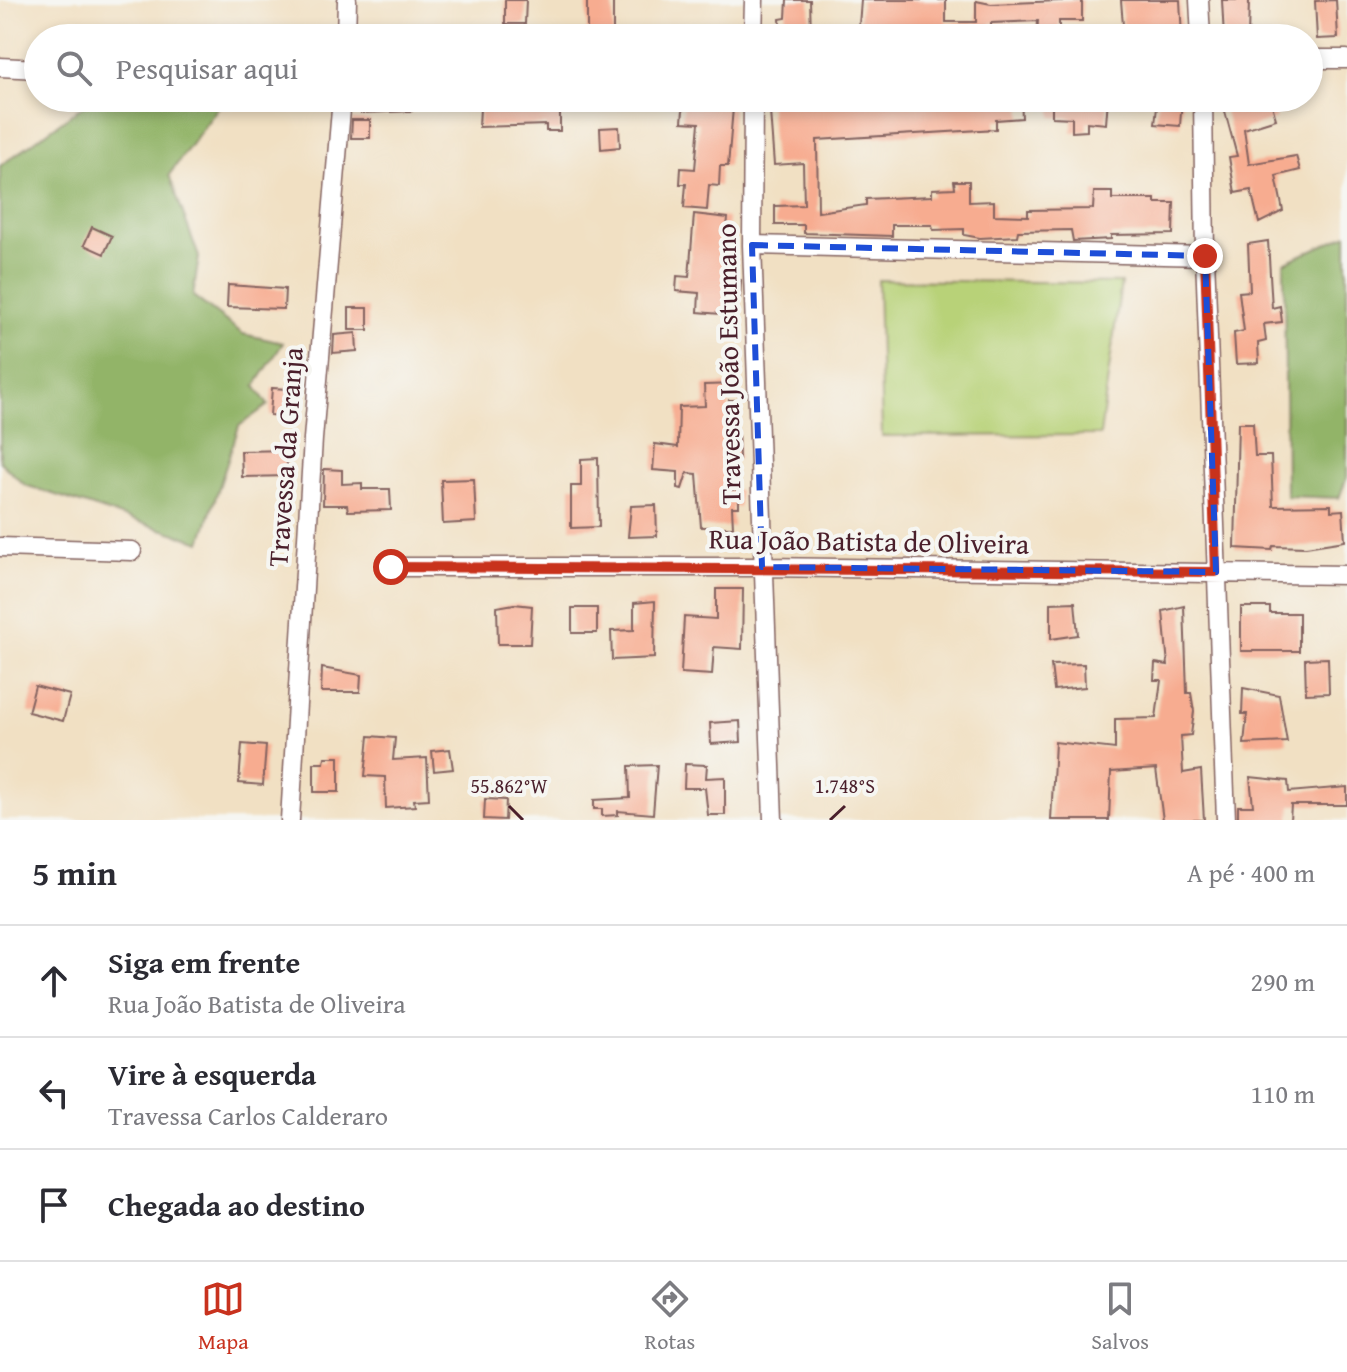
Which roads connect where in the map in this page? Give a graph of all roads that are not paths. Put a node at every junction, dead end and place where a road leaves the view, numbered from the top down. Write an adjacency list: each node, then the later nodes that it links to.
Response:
1 (347, 0): 4 (street)
2 (754, 0): 5 (street)
3 (1199, 0): 6 (street)
4 (346, 24)
5 (753, 24)
6 (1200, 24)
7 (1323, 59): 8 (street)
8 (1347, 59)
9 (0, 67): 10 (street)
10 (24, 68)
11 (341, 112): 22 (street, Travessa da Granja)
12 (753, 112): 14 (street, Travessa João Estumano)
13 (1203, 112): 15 (street)
14 (752, 245): 15 (street); 19 (street, Travessa João Estumano)
15 (1205, 256): 20 (street)
16 (0, 547): 17 (street)
17 (132, 551)
18 (391, 567): 19 (street, Rua João Batista de Oliveira)
19 (762, 567): 20 (street, Rua João Batista de Oliveira); 23 (street, Travessa João Estumano)
20 (1216, 572): 21 (street, Rua João Batista de Oliveira); 24 (street)
21 (1347, 575)
22 (290, 820)
23 (773, 820)
24 (1226, 820)

